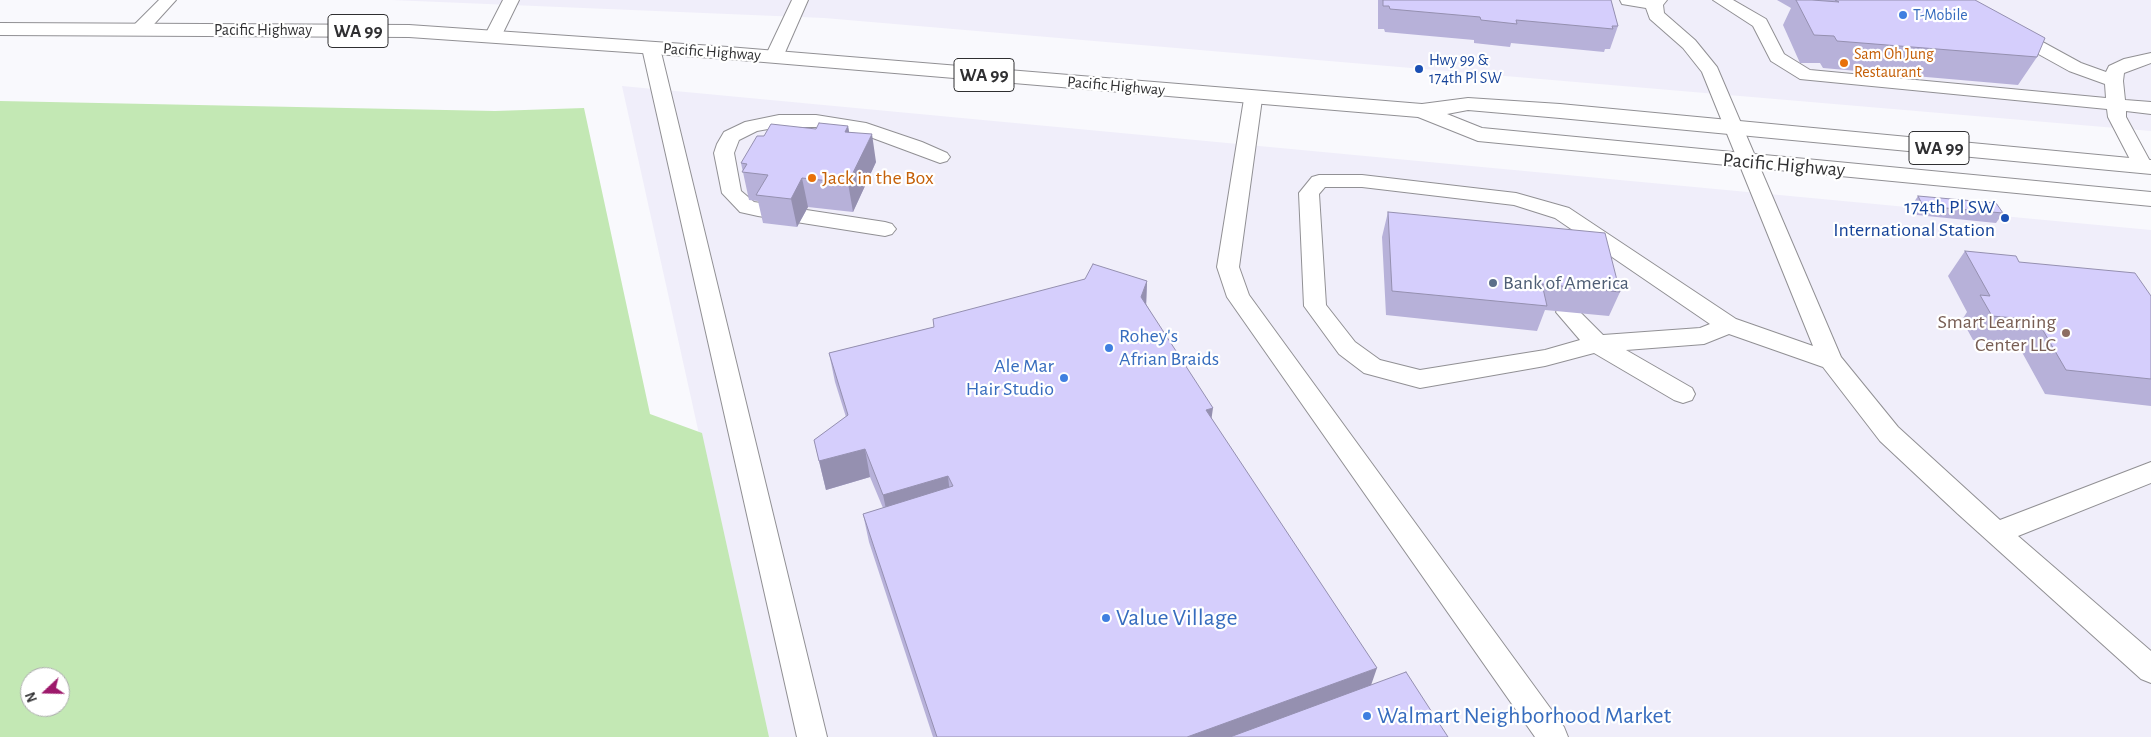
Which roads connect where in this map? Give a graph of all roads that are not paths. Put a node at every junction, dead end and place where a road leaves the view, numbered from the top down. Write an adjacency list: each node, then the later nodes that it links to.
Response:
1 (168, 0): 9 (lane)
2 (511, 0): 10 (lane)
3 (1628, 0): 7 (lane)
4 (1721, 0): 16 (lane)
5 (1954, 0): 14 (lane)
6 (801, 2): 12 (lane)
7 (1656, 2): 19 (lane)
8 (0, 29): 9 (highway, Pacific Highway / WA 99)
9 (140, 29): 10 (highway, Pacific Highway / WA 99)
10 (493, 37): 11 (highway, Pacific Highway / WA 99)
11 (651, 48): 12 (highway, Pacific Highway / WA 99); 35 (lane)
12 (774, 57): 15 (highway, Pacific Highway / WA 99)
13 (2151, 58): 14 (lane)
14 (2114, 81): 16 (lane)
15 (1253, 99): 18 (highway, Pacific Highway / WA 99); 36 (lane)
16 (2116, 105): 17 (lane); 22 (lane)
17 (2151, 108)
18 (1422, 111): 19 (highway, Pacific Highway / WA 99); 21 (highway, Pacific Highway / WA 99)
19 (1735, 129): 21 (lane); 22 (highway, Pacific Highway / WA 99)
20 (940, 157): 25 (lane)
21 (1749, 162): 23 (highway, Pacific Highway / WA 99); 30 (lane)
22 (2147, 167)
23 (2151, 199)
24 (1562, 213): 26 (lane); 28 (lane); 29 (lane)
25 (885, 228)
26 (1555, 236)
27 (1568, 312): 29 (lane)
28 (1728, 325): 29 (lane); 30 (lane)
29 (1597, 344): 31 (lane)
30 (1831, 361): 33 (lane)
31 (1683, 394)
32 (2151, 472): 33 (lane)
33 (1996, 533): 34 (lane)
34 (2151, 670)
35 (812, 737)
36 (1553, 737)

